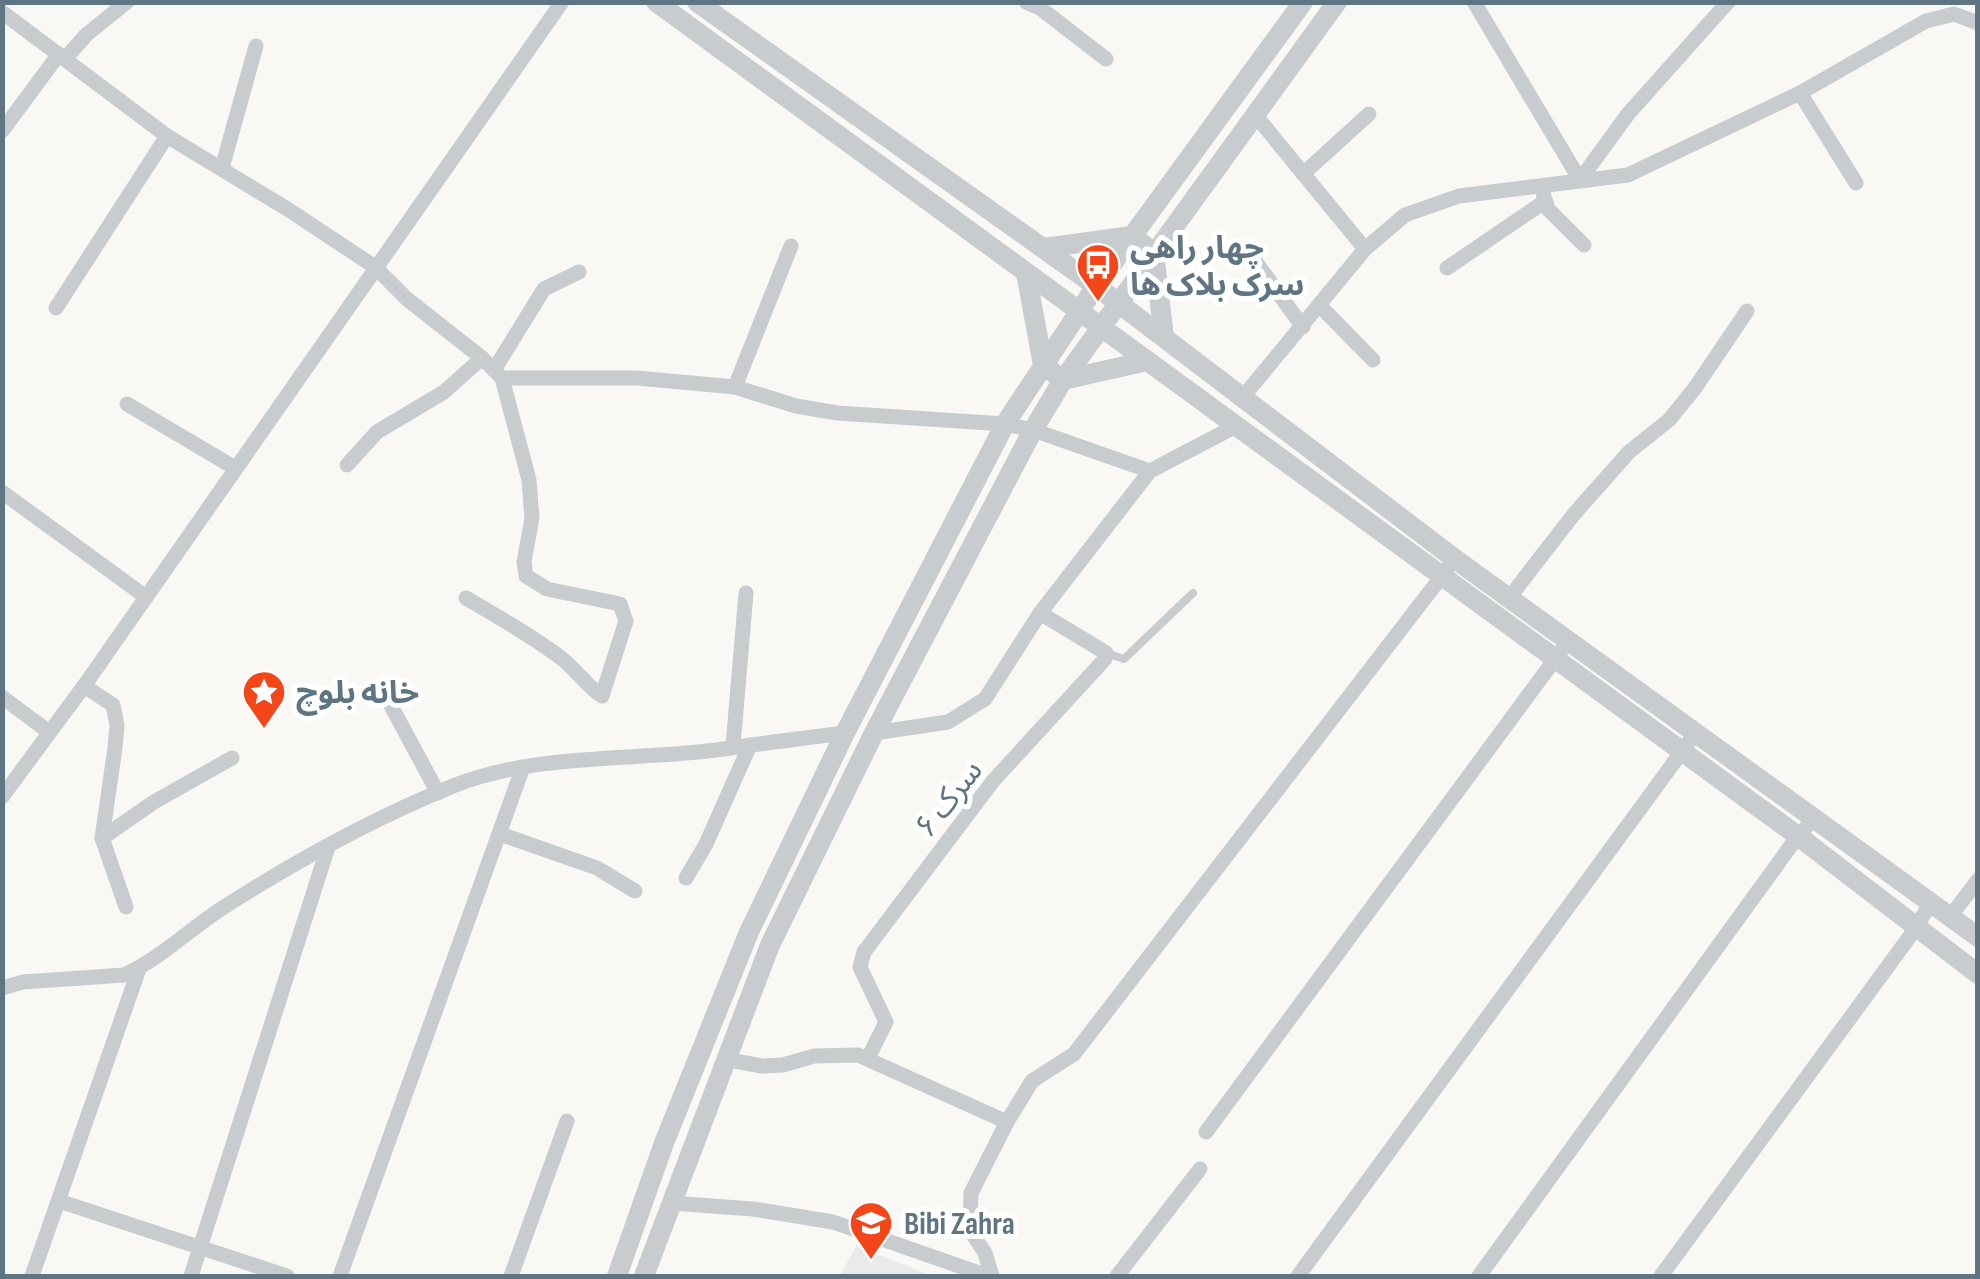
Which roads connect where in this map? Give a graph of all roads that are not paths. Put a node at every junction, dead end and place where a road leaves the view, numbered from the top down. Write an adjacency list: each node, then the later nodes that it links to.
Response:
1 (127, 2): 13 (street)
2 (562, 2): 33 (street)
3 (656, 2): 36 (street)
4 (697, 2): 29 (street)
5 (1026, 2): 14 (street)
6 (1302, 2): 26 (street)
7 (1337, 2): 17 (street)
8 (1474, 2): 22 (street)
9 (1728, 2): 22 (street)
10 (2, 12): 13 (street)
11 (1978, 22): 15 (street)
12 (256, 46): 20 (street)
13 (62, 56): 18 (street); 19 (street)
14 (1106, 59)
15 (1800, 93): 22 (street); 23 (street)
16 (1369, 114): 21 (street)
17 (1256, 116): 21 (street); 32 (street)
18 (2, 130)
19 (167, 136): 20 (street); 40 (street)
20 (222, 168): 33 (street)
21 (1303, 174): 30 (street)
22 (1580, 180): 24 (street)
23 (1856, 182)
24 (1543, 184): 25 (street); 30 (street)
25 (1544, 202): 27 (street); 34 (street)
26 (1132, 236): 29 (street); 32 (street); 37 (street)
27 (1584, 245)
28 (791, 246): 51 (street)
29 (1044, 248): 37 (street)
30 (1365, 249): 39 (street)
31 (1248, 250): 44 (street)
32 (1154, 253): 38 (street); 45 (street)
33 (375, 268): 49 (street); 58 (street)
34 (1446, 268)
35 (579, 272): 49 (street)
36 (1026, 273): 41 (street); 48 (street)
37 (1096, 286): 38 (street); 41 (street)
38 (1119, 303): 43 (street); 45 (street)
39 (1320, 306): 44 (street); 46 (street)
40 (56, 308)
41 (1079, 311): 43 (street); 48 (street)
42 (1747, 311): 66 (street)
43 (1102, 327): 47 (street); 50 (street)
44 (1303, 327): 52 (street)
45 (1164, 337): 52 (street)
46 (1372, 360)
47 (1146, 361): 50 (street); 55 (street)
48 (1043, 366): 50 (street); 54 (street)
49 (493, 368): 51 (street); 57 (street); 65 (street)
50 (1064, 380): 56 (street)
51 (735, 387): 54 (street)
52 (1243, 397): 61 (street)
53 (128, 404): 58 (street)
54 (1005, 424): 56 (street); 75 (street)
55 (1236, 426): 59 (street); 61 (street)
56 (1033, 430): 59 (street); 76 (street)
57 (348, 465)
58 (235, 468): 64 (street)
59 (1150, 471): 67 (street)
60 (2, 492): 64 (street)
61 (1449, 568): 66 (street); 70 (street); 101 (street)
62 (746, 593): 78 (street)
63 (1193, 594): 69 (lane)
64 (146, 597): 71 (street)
65 (466, 598)
66 (1509, 598): 68 (street)
67 (1040, 612): 69 (street); 76 (street)
68 (1570, 640): 70 (street); 77 (street)
69 (1106, 652): 98 (street, سرک ۶)
70 (1555, 658): 77 (street); 102 (street)
71 (84, 686): 74 (street); 85 (street)
72 (2, 697): 74 (street)
73 (389, 702): 81 (street)
74 (49, 732): 82 (street)
75 (845, 732): 78 (street); 112 (street)
76 (874, 732): 99 (street)
77 (1688, 743): 83 (street); 116 (street)
78 (741, 746): 80 (street); 87 (street)
79 (232, 758): 85 (street)
80 (523, 767): 81 (street); 84 (street)
81 (438, 793): 86 (street)
82 (2, 797)
83 (1805, 828): 90 (street); 93 (street); 117 (street)
84 (500, 834): 89 (street); 110 (street)
85 (102, 838): 91 (street)
86 (328, 847): 95 (street); 106 (street)
87 (686, 878)
88 (1978, 880): 92 (street)
89 (634, 891)
90 (1931, 902): 92 (street); 93 (street)
91 (126, 907)
92 (1950, 917): 94 (street)
93 (1916, 928): 96 (street); 118 (street)
94 (1978, 938)
95 (139, 969): 97 (street); 104 (street)
96 (1978, 974)
97 (2, 988)
98 (868, 1058): 99 (street); 101 (street)
99 (724, 1059): 105 (street)
100 (567, 1121): 111 (street)
101 (1007, 1122): 114 (street)
102 (1206, 1132)
103 (1200, 1169): 115 (street)
104 (58, 1201): 106 (street); 107 (street)
105 (672, 1203): 113 (street); 114 (street)
106 (201, 1250): 108 (street); 109 (street)
107 (32, 1276)
108 (191, 1276)
109 (287, 1276)
110 (340, 1276)
111 (511, 1276)
112 (617, 1276)
113 (644, 1276)
114 (990, 1276)
115 (1117, 1276)
116 (1298, 1276)
117 (1479, 1276)
118 (1661, 1276)

